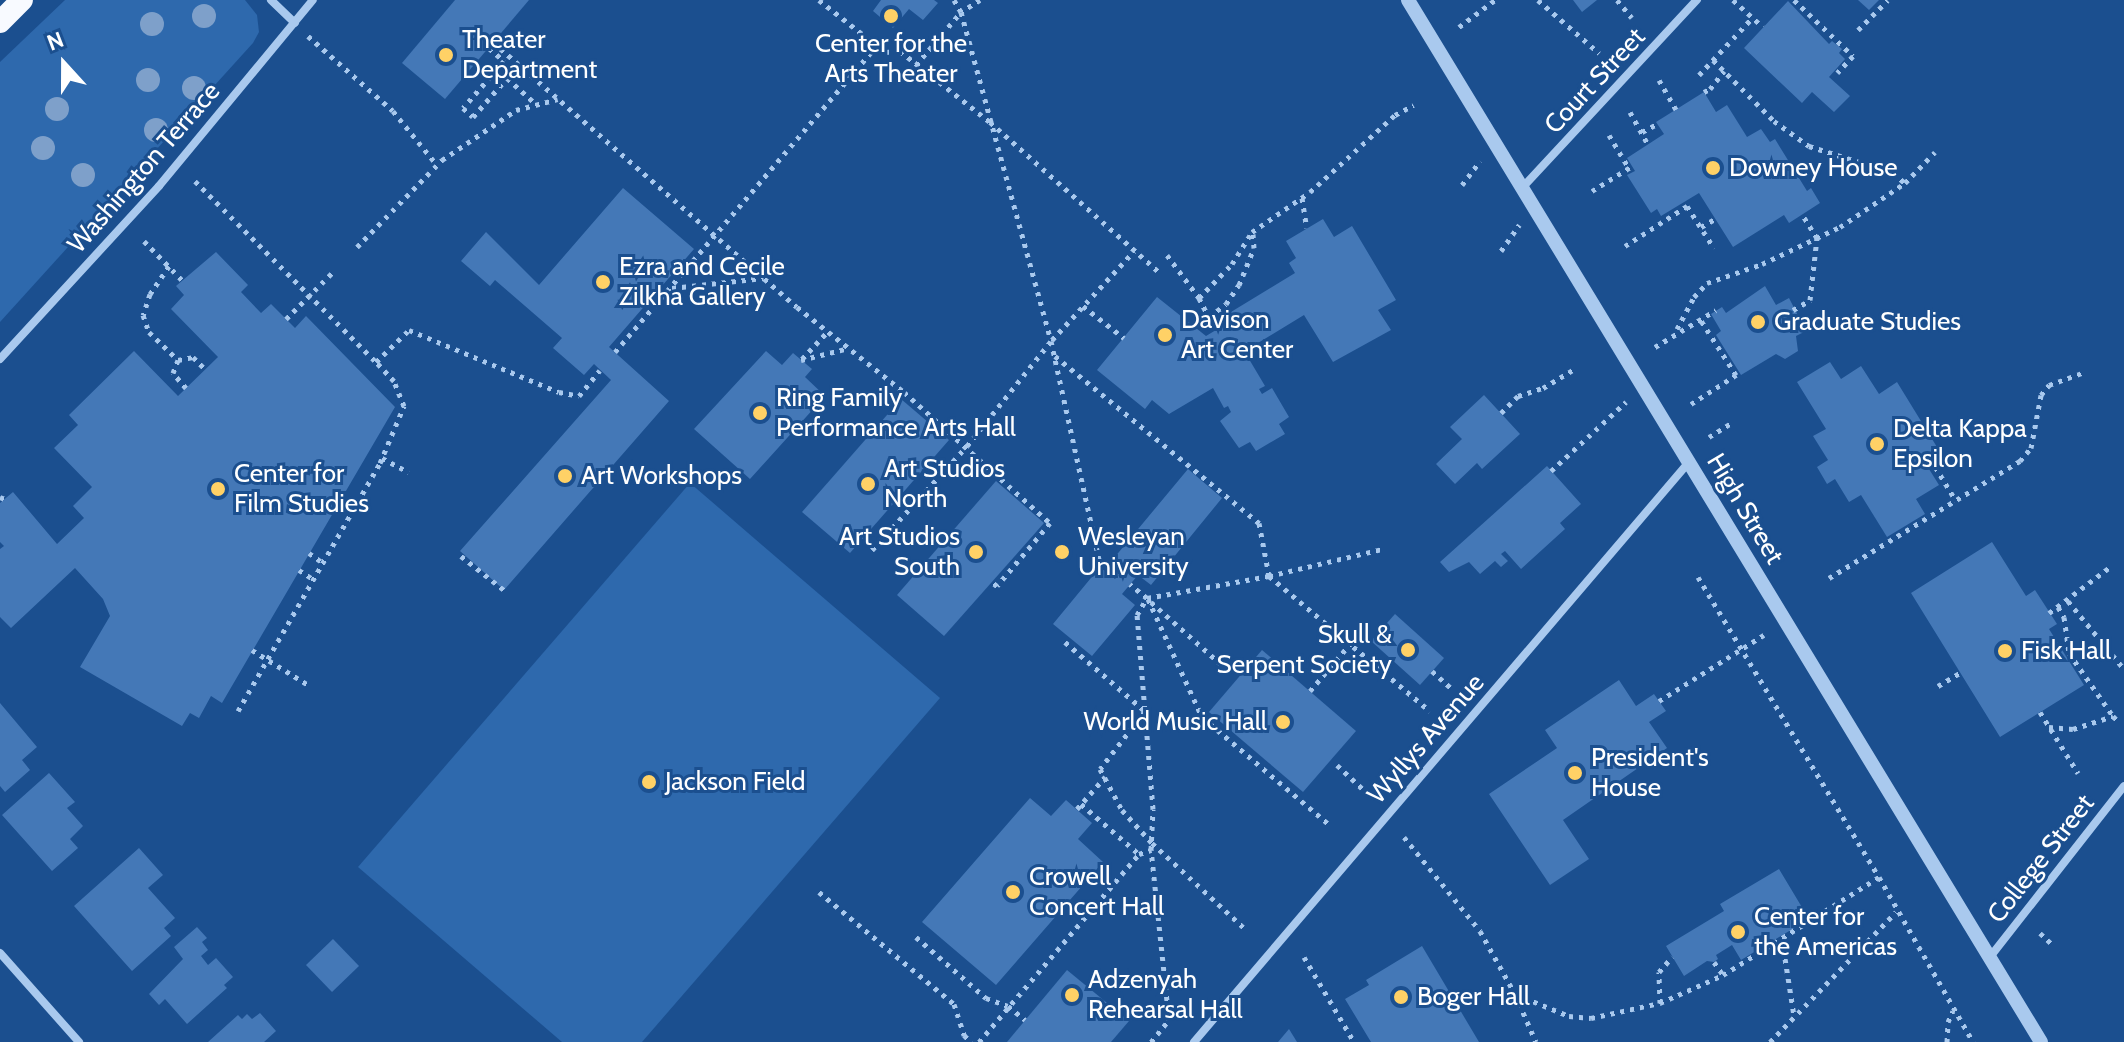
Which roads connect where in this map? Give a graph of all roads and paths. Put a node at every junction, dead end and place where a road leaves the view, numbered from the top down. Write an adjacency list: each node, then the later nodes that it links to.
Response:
1 (22, 0): 18 (highway)
2 (271, 0): 19 (street)
3 (313, 0): 19 (street, Washington Terrace)
4 (819, 0): 23 (path)
5 (954, 0): 15 (path)
6 (980, 0): 15 (path)
7 (1408, 0): 48 (street, High Street)
8 (1495, 0): 20 (path)
9 (1538, 0): 24 (path)
10 (1617, 0): 17 (path)
11 (1697, 0): 48 (street, Court Street)
12 (1733, 0): 16 (path)
13 (1794, 0): 28 (path)
14 (1888, 0): 22 (path)
15 (961, 12): 26 (path); 37 (path)
16 (1753, 17): 21 (path); 25 (path)
17 (1632, 18)
18 (0, 22)
19 (295, 23): 44 (path); 89 (street, Washington Terrace)
20 (1459, 27)
21 (1763, 27)
22 (1858, 30)
23 (877, 45): 26 (path); 57 (path)
24 (1599, 53)
25 (1713, 60): 27 (path); 29 (path)
26 (916, 65): 37 (path)
27 (1724, 71): 31 (path); 46 (path)
28 (1837, 73)
29 (1699, 75)
30 (1659, 80): 35 (path)
31 (1704, 92)
32 (559, 99): 33 (path); 33 (path); 57 (path)
33 (537, 104): 44 (path)
34 (1414, 105): 50 (path)
35 (1676, 109)
36 (1630, 112): 39 (path)
37 (990, 122): 63 (path); 84 (path)
38 (1657, 124): 39 (path)
39 (1642, 132): 41 (path)
40 (1609, 135): 49 (path)
41 (1648, 144)
42 (1935, 152): 46 (path)
43 (1480, 161): 47 (path)
44 (437, 165): 61 (path)
45 (195, 181): 72 (path)
46 (1905, 183): 58 (path)
47 (1462, 185)
48 (1522, 188): 105 (street, High Street)
49 (1592, 191)
50 (1302, 198): 54 (path); 55 (path)
51 (1802, 214): 58 (path)
52 (1715, 219): 53 (path)
53 (1701, 227): 60 (path); 62 (path)
54 (1307, 228)
55 (1252, 232): 73 (path); 77 (path)
56 (1512, 233): 64 (path)
57 (716, 237): 69 (path); 71 (path)
58 (1817, 238): 76 (path); 81 (path)
59 (144, 241): 66 (path)
60 (1625, 246)
61 (357, 247)
62 (1714, 248)
63 (1134, 251): 67 (path); 74 (path)
64 (1501, 251)
65 (1167, 255): 73 (path)
66 (169, 266): 70 (path); 90 (path)
67 (1159, 272)
68 (332, 273): 72 (path)
69 (763, 278): 71 (path); 82 (path)
70 (182, 280)
71 (671, 288): 87 (path)
72 (309, 295): 78 (path); 91 (path)
73 (1199, 298): 77 (path)
74 (1083, 306): 83 (path); 84 (path)
75 (1716, 310): 79 (path)
76 (1793, 310)
77 (1209, 317): 80 (path)
78 (286, 319)
79 (1700, 319): 85 (path); 98 (path)
80 (1213, 325)
81 (1677, 329)
82 (828, 331): 86 (path); 86 (path)
83 (1124, 338)
84 (1051, 341): 88 (path); 102 (path)
85 (1655, 347)
86 (849, 348): 102 (path)
87 (615, 352)
88 (1054, 355): 116 (path); 117 (path)
89 (0, 359)
90 (178, 360): 92 (path); 96 (path)
91 (376, 362): 93 (path); 103 (path)
92 (205, 369)
93 (600, 370)
94 (1573, 370): 99 (path)
95 (2085, 372): 108 (path)
96 (186, 388)
97 (1626, 402): 106 (path)
98 (1691, 404)
99 (1501, 413)
100 (1733, 422): 101 (path)
101 (1709, 437)
102 (967, 446): 110 (path); 121 (path)
103 (382, 458): 107 (path); 113 (path)
104 (1930, 458): 108 (path)
105 (1689, 462): 170 (street, High Street); 183 (street, Wyllys Avenue)
106 (1551, 471)
107 (408, 472)
108 (1956, 501): 119 (path)
109 (1382, 549): 117 (path)
110 (872, 550)
111 (309, 553): 113 (path)
112 (461, 556): 123 (path)
113 (322, 562): 120 (path)
114 (2110, 567): 125 (path)
115 (299, 570): 120 (path)
116 (1119, 575)
117 (1269, 576): 124 (path); 130 (path)
118 (1698, 577): 131 (path)
119 (1829, 578)
120 (313, 579): 133 (path)
121 (992, 582)
122 (1130, 584): 124 (path)
123 (504, 590)
124 (1147, 598): 136 (path); 144 (path); 155 (path)
125 (2068, 601): 126 (path); 134 (path)
126 (2058, 607): 127 (path); 147 (path)
127 (2049, 613)
128 (1764, 635): 131 (path)
129 (1065, 642): 144 (path)
130 (1350, 644): 141 (path); 145 (path)
131 (1740, 649): 142 (path); 159 (path)
132 (252, 650): 133 (path)
133 (267, 659): 138 (path); 143 (path)
134 (2124, 669)
135 (1432, 671): 140 (path)
136 (1231, 673)
137 (1960, 673): 139 (path)
138 (310, 686)
139 (1938, 686)
140 (1451, 688)
141 (1310, 691)
142 (1659, 701)
143 (238, 711)
144 (1145, 711): 152 (path); 157 (path)
145 (1430, 711)
146 (2040, 712): 149 (path)
147 (2113, 716): 148 (path); 149 (path)
148 (2119, 722)
149 (2049, 727): 151 (path)
150 (1337, 765): 154 (path)
151 (2078, 773)
152 (1105, 777): 157 (path); 158 (path)
153 (2124, 786): 170 (street, College Street)
154 (1363, 789)
155 (1331, 826)
156 (1404, 837): 173 (path)
157 (1152, 846): 158 (path); 162 (path); 182 (path)
158 (1139, 854): 175 (path)
159 (1879, 877): 161 (path); 165 (path)
160 (819, 892): 180 (path)
161 (1896, 912): 176 (path); 177 (path)
162 (1244, 928)
163 (2040, 933): 166 (path)
164 (916, 937): 175 (path)
165 (1782, 939): 172 (path); 177 (path)
166 (2053, 945)
167 (0, 953): 179 (street)
168 (1304, 957): 184 (path)
169 (1672, 957): 174 (path)
170 (1990, 957): 189 (street, High Street)
171 (1714, 962): 172 (path)
172 (1723, 975): 174 (path)
173 (1515, 994): 174 (path); 185 (path)
174 (1660, 1003)
175 (1008, 1006): 178 (path); 181 (path)
176 (1954, 1010): 187 (path); 188 (path)
177 (1794, 1017): 186 (path)
178 (1025, 1020)
179 (79, 1042)
180 (971, 1042)
181 (979, 1042)
182 (1151, 1042)
183 (1194, 1042)
184 (1354, 1042)
185 (1536, 1042)
186 (1770, 1042)
187 (1947, 1042)
188 (1973, 1042)
189 (2041, 1042)

